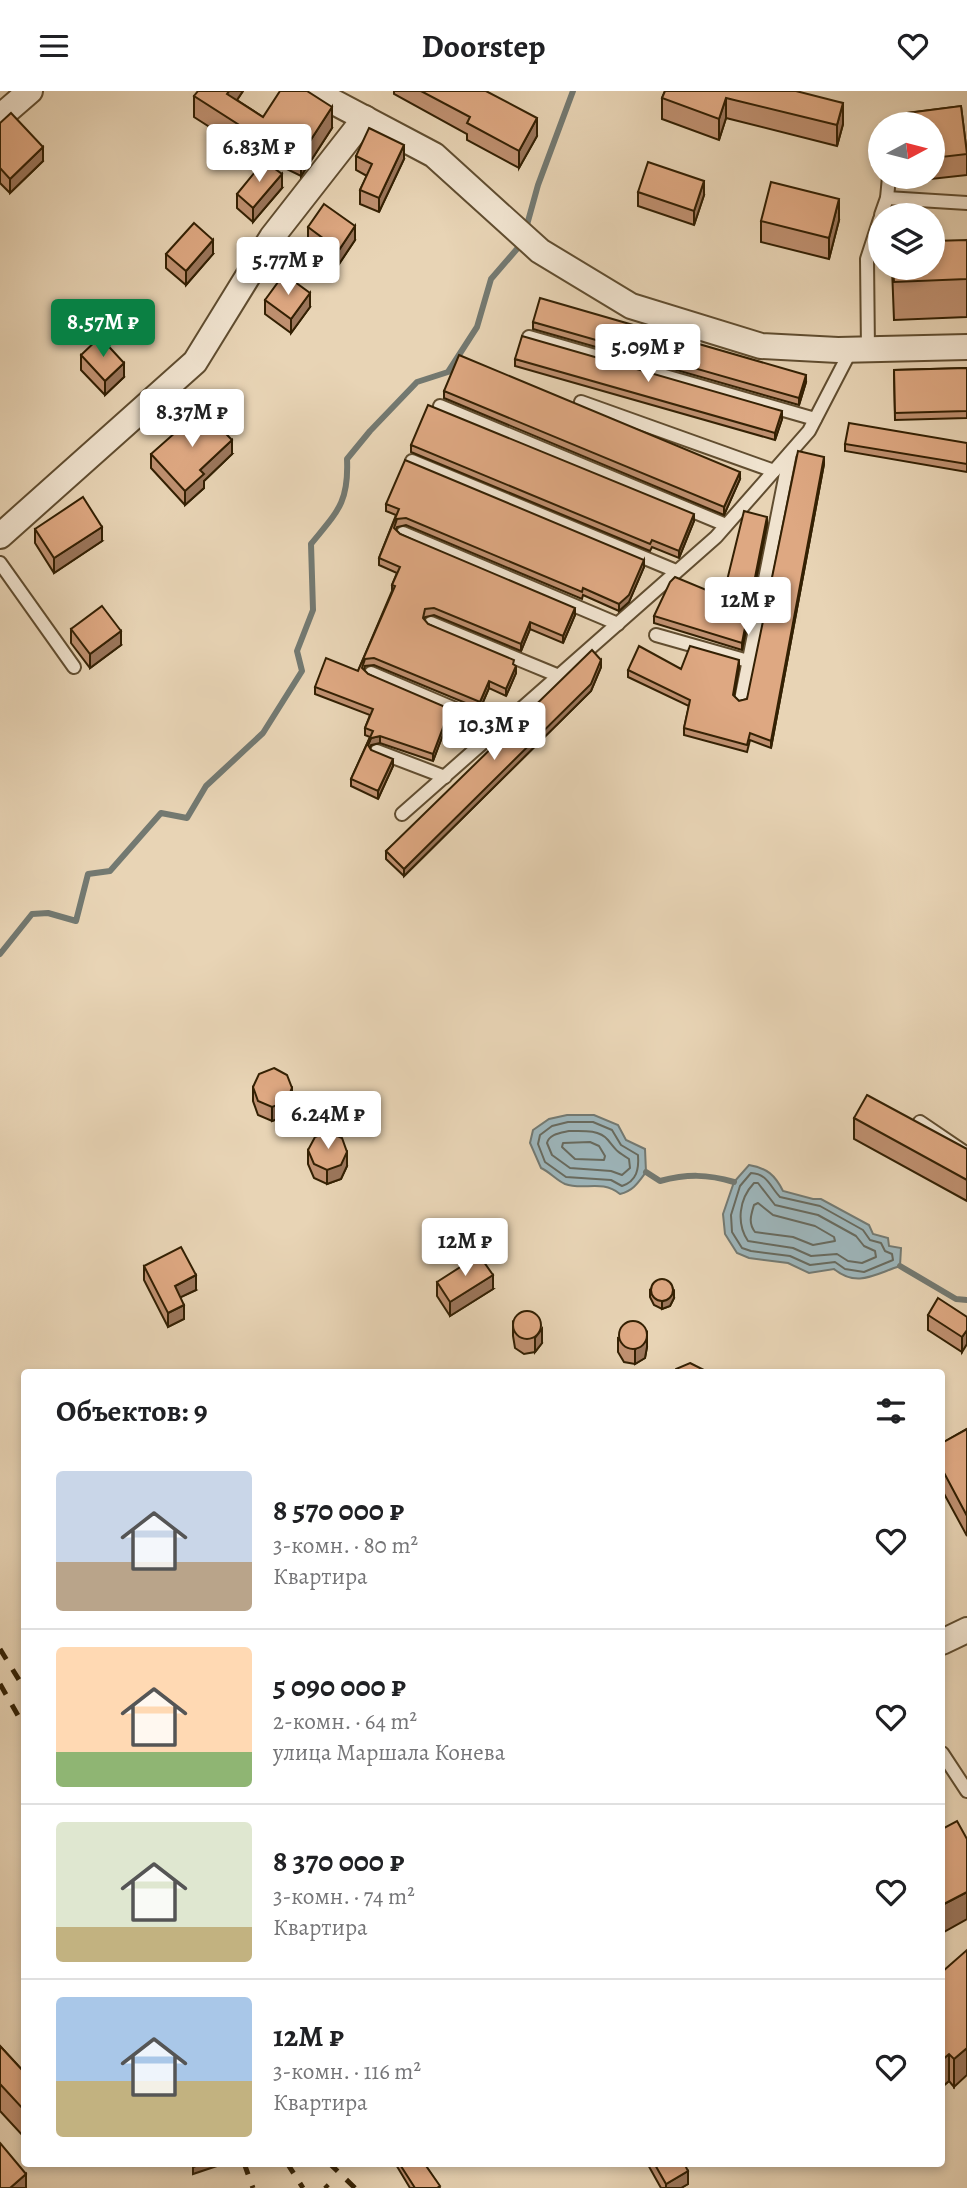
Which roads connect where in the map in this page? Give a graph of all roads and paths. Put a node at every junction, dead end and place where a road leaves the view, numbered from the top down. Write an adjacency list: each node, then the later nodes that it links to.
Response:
1 (30, 91): 3 (street)
2 (313, 91): 4 (street)
3 (0, 117)
4 (365, 118): 12 (street); 21 (street)
5 (888, 189): 6 (lane)
6 (887, 198): 7 (lane); 8 (lane)
7 (885, 203)
8 (967, 203)
9 (871, 280): 12 (lane)
10 (529, 337): 15 (lane)
11 (967, 348): 12 (street)
12 (860, 350): 15 (lane)
13 (581, 403): 18 (lane)
14 (440, 407): 19 (lane)
15 (815, 419): 16 (lane)
16 (790, 453): 18 (lane); 27 (lane)
17 (412, 461): 23 (lane)
18 (774, 471): 19 (lane)
19 (726, 525): 23 (lane)
20 (403, 533): 25 (lane)
21 (0, 536)
22 (0, 563): 28 (lane)
23 (676, 571): 25 (lane)
24 (431, 622): 30 (lane)
25 (618, 624): 30 (lane)
26 (656, 635): 27 (lane)
27 (748, 661): 31 (lane)
28 (74, 667)
29 (371, 673): 32 (lane)
30 (559, 676): 32 (lane)
31 (741, 699)
32 (500, 728): 34 (lane)
33 (377, 751): 34 (lane)
34 (445, 777): 35 (lane)
35 (402, 814)
36 (920, 1122): 37 (lane)
37 (967, 1154)
38 (967, 1630): 39 (street)
39 (945, 1641)
40 (945, 1758): 41 (lane)
41 (967, 1791)

